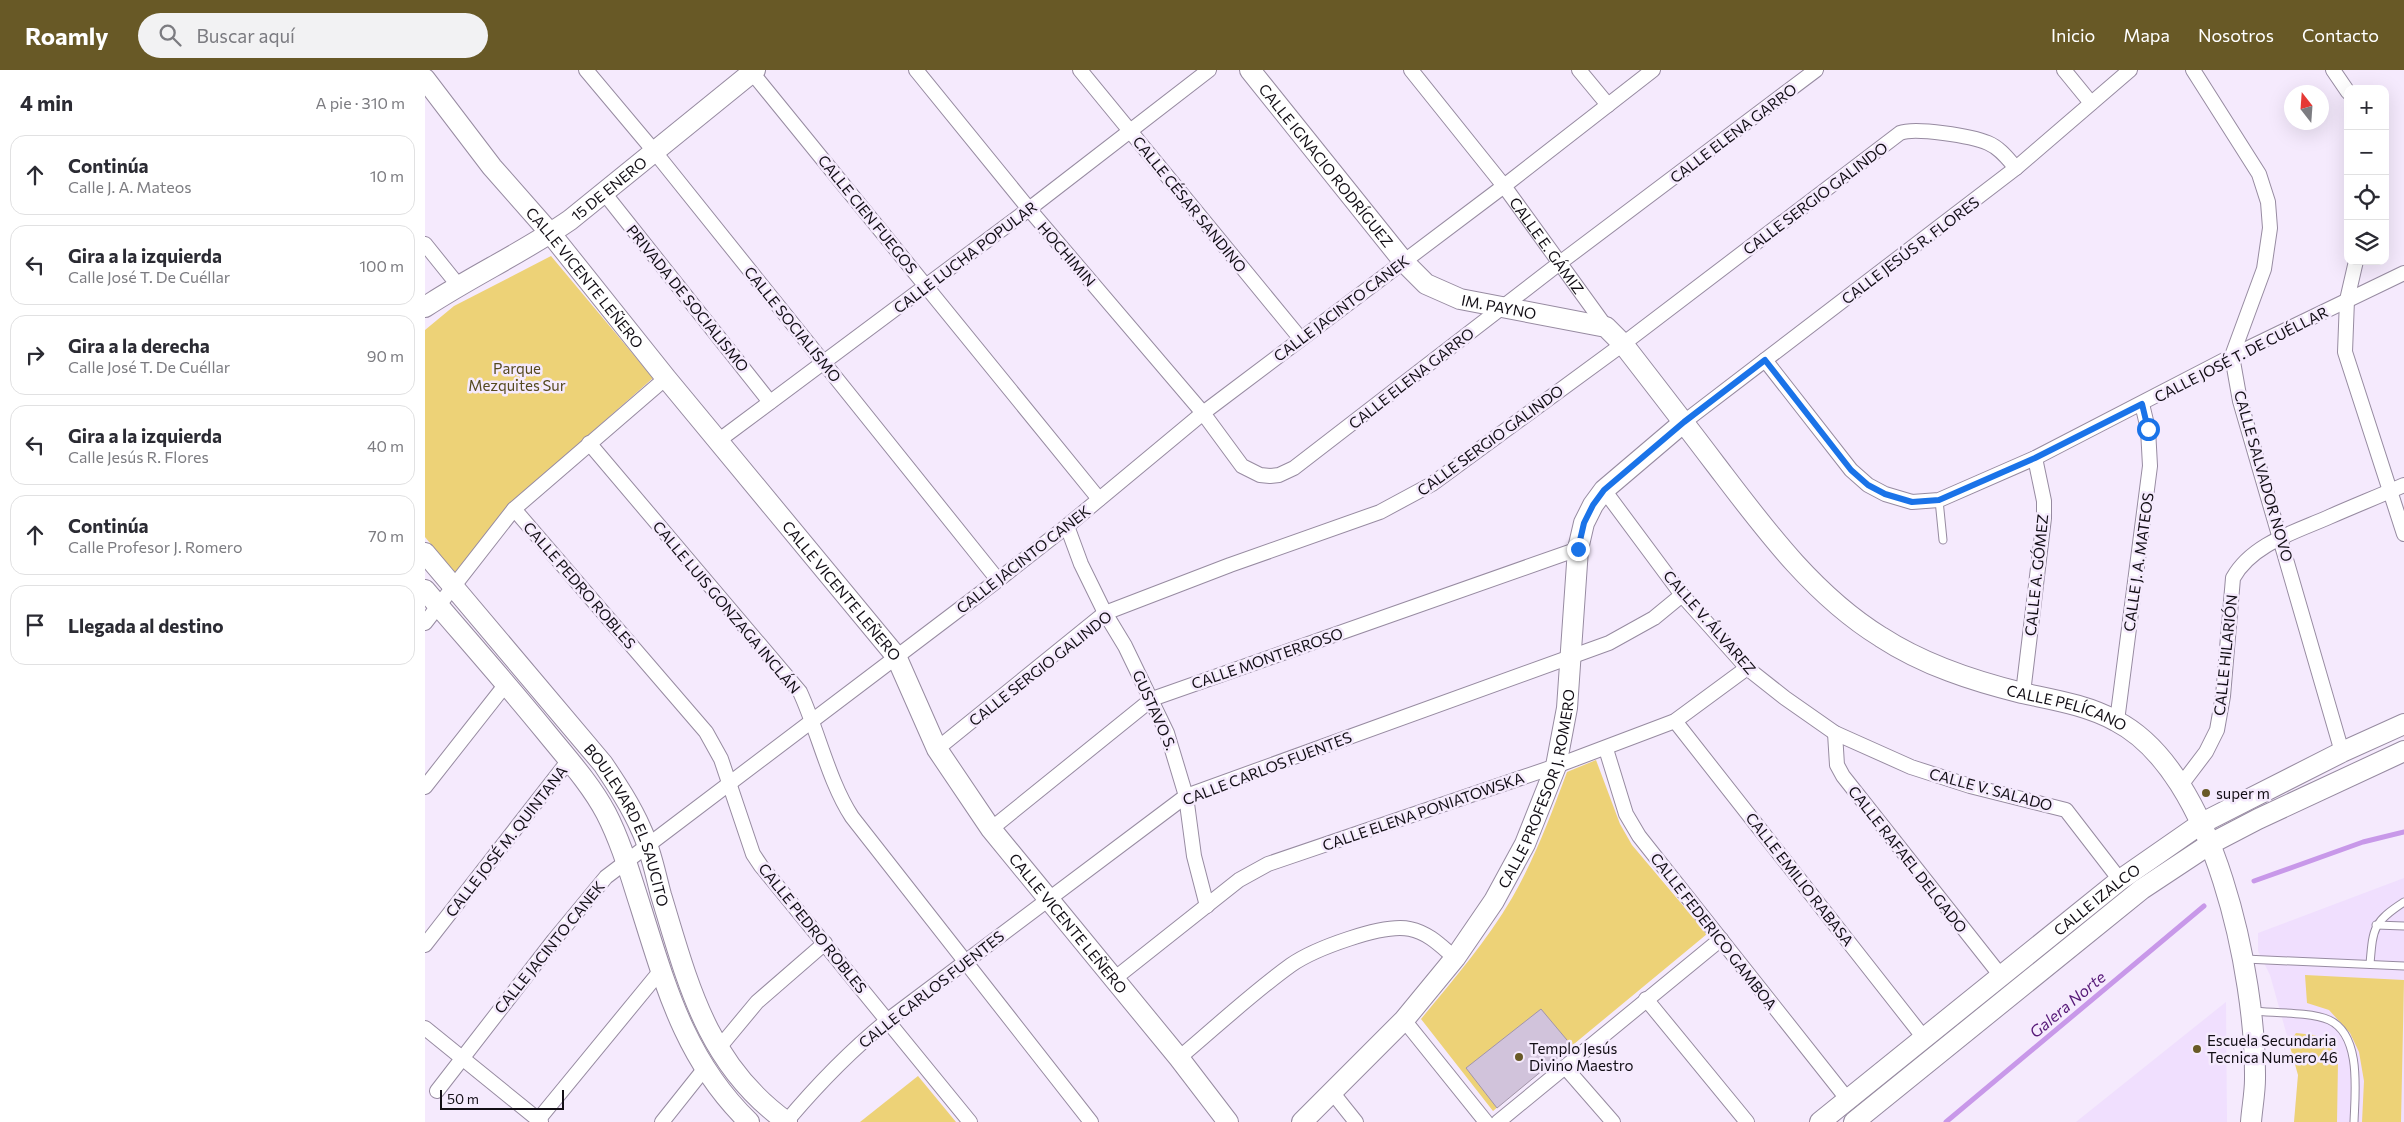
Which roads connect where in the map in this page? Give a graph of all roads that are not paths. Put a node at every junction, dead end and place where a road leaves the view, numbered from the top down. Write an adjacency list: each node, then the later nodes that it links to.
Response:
1 (586, 70): 20 (street, CALLE SOCIALISMO)
2 (916, 70): 24 (street, HOCHIMIN)
3 (1080, 70): 19 (street, CALLE CÉSAR SANDINO)
4 (1209, 70): 19 (street, CALLE LUCHA POPULAR)
5 (1250, 70): 27 (street, CALLE IGNACIO RODRÍGUEZ)
6 (1411, 70): 22 (street, CALLE E. GÁMIZ)
7 (1579, 70): 18 (street)
8 (1653, 70): 18 (street, CALLE JACINTO CANEK)
9 (1816, 70): 28 (street, CALLE ELENA GARRO)
10 (2064, 70): 17 (street)
11 (2129, 70): 17 (street, CALLE JESÚS R. FLORES)
12 (2193, 70): 39 (street)
13 (2333, 70): 16 (street)
14 (752, 71): 20 (street, 15 DE ENERO); 32 (street, CALLE CIEN FUEGOS)
15 (425, 79): 25 (street, CALLE VICENTE LEÑERO)
16 (2344, 86)
17 (2091, 103): 21 (street, CALLE JESÚS R. FLORES)
18 (1608, 105): 22 (street, CALLE JACINTO CANEK)
19 (1131, 132): 24 (street, CALLE LUCHA POPULAR); 37 (street, CALLE CÉSAR SANDINO)
20 (654, 152): 23 (street, 15 DE ENERO); 41 (street, CALLE SOCIALISMO)
21 (2016, 168): 38 (street, CALLE SERGIO GALINDO); 40 (street, CALLE JESÚS R. FLORES)
22 (1504, 186): 27 (street, CALLE JACINTO CANEK); 28 (street, CALLE E. GÁMIZ)
23 (605, 194): 25 (street, 15 DE ENERO); 43 (street, PRIVADA DE SOCIALISMO)
24 (1029, 209): 32 (street, CALLE LUCHA POPULAR); 45 (street, HOCHIMIN)
25 (551, 234): 31 (street, 15 DE ENERO); 42 (street, CALLE VICENTE LEÑERO)
26 (425, 244): 31 (street)
27 (1404, 262): 35 (street, IM. PAYNO); 37 (street, CALLE JACINTO CANEK)
28 (1561, 262): 35 (street, CALLE ELENA GARRO); 36 (street, CALLE E. GÁMIZ)
29 (2355, 265): 33 (street)
30 (2404, 273): 33 (street, CALLE JOSÉ T. DE CUÉLLAR)
31 (458, 285): 34 (street, 15 DE ENERO)
32 (926, 286): 41 (street, CALLE LUCHA POPULAR); 53 (street, CALLE CIEN FUEGOS)
33 (2347, 300): 39 (street, CALLE JOSÉ T. DE CUÉLLAR); 52 (street)
34 (425, 307)
35 (1501, 308): 36 (street, IM. PAYNO); 45 (street, CALLE ELENA GARRO)
36 (1606, 327): 38 (street, CALLE E. GÁMIZ)
37 (1300, 338): 45 (street, CALLE JACINTO CANEK)
38 (1623, 344): 46 (street, CALLE E. GÁMIZ); 67 (street, CALLE SERGIO GALINDO)
39 (2232, 356): 44 (street, CALLE JOSÉ T. DE CUÉLLAR); 58 (street, CALLE SALVADOR NOVO)
40 (1765, 360): 46 (street, CALLE JESÚS R. FLORES); 54 (street, CALLE JOSÉ T. DE CUÉLLAR)
41 (824, 362): 43 (street, CALLE LUCHA POPULAR); 62 (street, CALLE SOCIALISMO)
42 (666, 378): 47 (street, CALLE VICENTE LEÑERO); 48 (street)
43 (771, 402): 47 (street, CALLE LUCHA POPULAR)
44 (2142, 404): 49 (street, CALLE JOSÉ T. DE CUÉLLAR); 77 (street, CALLE J. A. MATEOS)
45 (1203, 413): 53 (street, CALLE JACINTO CANEK)
46 (1684, 422): 51 (street, CALLE PROFESOR J. ROMERO); 73 (street, CALLE PELÍCANO)
47 (718, 441): 70 (street, CALLE VICENTE LEÑERO)
48 (589, 443): 55 (street); 75 (street, CALLE LUIS GONZAGA INCLÁN)
49 (2035, 458): 54 (street, CALLE JOSÉ T. DE CUÉLLAR); 73 (street, CALLE A. GÓMEZ)
50 (2404, 485): 52 (street, CALLE HILARIÓN)
51 (1604, 490): 60 (street, CALLE PROFESOR J. ROMERO); 65 (street, CALLE V. ÁLVAREZ)
52 (2390, 491): 57 (street); 58 (street, CALLE HILARIÓN)
53 (1099, 499): 56 (street, CALLE JACINTO CANEK)
54 (1939, 500): 59 (lane)
55 (514, 509): 63 (street); 86 (street, CALLE PEDRO ROBLES)
56 (1067, 526): 62 (street, CALLE JACINTO CANEK); 67 (street, GUSTAVO S.)
57 (2404, 534)
58 (2281, 537): 83 (street, CALLE SALVADOR NOVO); 87 (street, CALLE HILARIÓN)
59 (1943, 540)
60 (1578, 549): 69 (street, CALLE PROFESOR J. ROMERO); 74 (street, CALLE MONTERROSO)
61 (425, 553): 63 (street, BOULEVARD EL SAUCITO)
62 (998, 580): 70 (street, CALLE JACINTO CANEK)
63 (454, 587): 66 (street); 93 (street, BOULEVARD EL SAUCITO)
64 (425, 590): 66 (street, BOULEVARD EL SAUCITO)
65 (1682, 595): 69 (street, CALLE CARLOS FUENTES); 71 (street, CALLE V. ÁLVAREZ)
66 (439, 606): 68 (street); 72 (street, BOULEVARD EL SAUCITO)
67 (1105, 613): 74 (street, GUSTAVO S.); 80 (street, CALLE SERGIO GALINDO)
68 (425, 623)
69 (1572, 655): 85 (street, CALLE PROFESOR J. ROMERO); 89 (street, CALLE CARLOS FUENTES)
70 (895, 656): 75 (street, CALLE JACINTO CANEK); 80 (street, CALLE VICENTE LEÑERO)
71 (1747, 668): 76 (street, CALLE ELENA PONIATOWSKA); 79 (street, CALLE V. ÁLVAREZ)
72 (507, 684): 84 (street, BOULEVARD EL SAUCITO); 88 (street)
73 (2023, 693): 77 (street, CALLE PELÍCANO)
74 (1152, 699): 89 (street, GUSTAVO S.); 91 (street, CALLE MONTERROSO)
75 (813, 721): 86 (street, CALLE JACINTO CANEK); 106 (street, CALLE LUIS GONZAGA INCLÁN)
76 (1675, 721): 81 (street, CALLE ELENA PONIATOWSKA); 117 (street, CALLE EMILIO RABASA)
77 (2117, 721): 87 (street, CALLE PELÍCANO)
78 (2404, 724): 83 (street, CALLE IZALCO)
79 (1835, 733): 95 (street, CALLE V. SALADO); 110 (street, CALLE RAFAEL DELGADO)
80 (937, 749): 91 (street, CALLE VICENTE LEÑERO)
81 (1606, 749): 85 (street, CALLE ELENA PONIATOWSKA); 101 (street, CALLE FEDERICO GAMBOA)
82 (2404, 751): 92 (street, CALLE IZALCO)
83 (2342, 752): 90 (street, CALLE IZALCO)
84 (569, 760): 94 (street, BOULEVARD EL SAUCITO); 103 (street, CALLE JOSÉ M. QUINTANA)
85 (1556, 766): 98 (street, CALLE ELENA PONIATOWSKA); 104 (street, CALLE PROFESOR J. ROMERO)
86 (729, 784): 93 (street, CALLE JACINTO CANEK); 102 (street, CALLE PEDRO ROBLES)
87 (2181, 785): 90 (street, CALLE PELÍCANO)
88 (425, 787)
89 (1186, 796): 96 (street, CALLE CARLOS FUENTES); 98 (street, GUSTAVO S.)
90 (2202, 823): 92 (street, CALLE PELÍCANO); 95 (street, CALLE IZALCO)
91 (991, 829): 96 (street, CALLE VICENTE LEÑERO)
92 (2210, 844): 105 (street, CALLE PELÍCANO); 140 (street, CALLE IZALCO)
93 (648, 846): 94 (street, CALLE JACINTO CANEK); 118 (street, BOULEVARD EL SAUCITO)
94 (626, 861): 109 (street, BOULEVARD EL SAUCITO); 119 (street, CALLE JACINTO CANEK)
95 (2120, 880): 110 (street, CALLE IZALCO)
96 (1047, 899): 106 (street, CALLE CARLOS FUENTES); 111 (street, CALLE VICENTE LEÑERO)
97 (2404, 902): 99 (lane)
98 (1207, 906): 111 (street, CALLE ELENA PONIATOWSKA)
99 (2376, 925): 100 (lane); 107 (lane)
100 (2404, 926)
101 (1721, 939): 112 (street); 125 (street, CALLE FEDERICO GAMBOA)
102 (825, 943): 114 (street, CALLE PEDRO ROBLES); 118 (street)
103 (425, 945)
104 (1455, 958): 115 (street, CALLE PROFESOR J. ROMERO); 120 (street)
105 (2243, 959): 107 (lane); 113 (street, CALLE PELÍCANO)
106 (965, 962): 114 (street, CALLE CARLOS FUENTES); 131 (street, CALLE LUIS GONZAGA INCLÁN)
107 (2370, 964): 108 (lane)
108 (2404, 966)
109 (662, 969): 122 (street, BOULEVARD EL SAUCITO); 126 (street)
110 (2001, 976): 117 (street, CALLE IZALCO)
111 (1114, 979): 120 (street, CALLE VICENTE LEÑERO)
112 (1646, 999): 121 (street); 138 (street)
113 (2250, 1011): 141 (street, CALLE PELÍCANO); 142 (lane)
114 (888, 1020): 129 (street, CALLE CARLOS FUENTES); 130 (street, CALLE PEDRO ROBLES)
115 (1404, 1020): 124 (street, CALLE PROFESOR J. ROMERO); 135 (street)
116 (425, 1028): 119 (street)
117 (1924, 1038): 125 (street, CALLE IZALCO)
118 (718, 1049): 129 (street, BOULEVARD EL SAUCITO)
119 (462, 1057): 123 (street, CALLE JACINTO CANEK); 126 (street)
120 (1179, 1058): 132 (street, CALLE VICENTE LEÑERO)
121 (1565, 1067): 136 (street); 137 (street)
122 (705, 1068): 127 (street); 128 (street, BOULEVARD EL SAUCITO)
123 (437, 1091)
124 (1332, 1092): 133 (street, CALLE PROFESOR J. ROMERO); 134 (street)
125 (1848, 1100): 139 (street, CALLE IZALCO)
126 (540, 1121)
127 (662, 1122)
128 (749, 1122)
129 (786, 1122)
130 (971, 1122)
131 (1091, 1122)
132 (1228, 1122)
133 (1302, 1122)
134 (1356, 1122)
135 (1486, 1122)
136 (1498, 1122)
137 (1613, 1122)
138 (1747, 1122)
139 (1820, 1122)
140 (1854, 1122)
141 (2251, 1122)
142 (2354, 1122)

